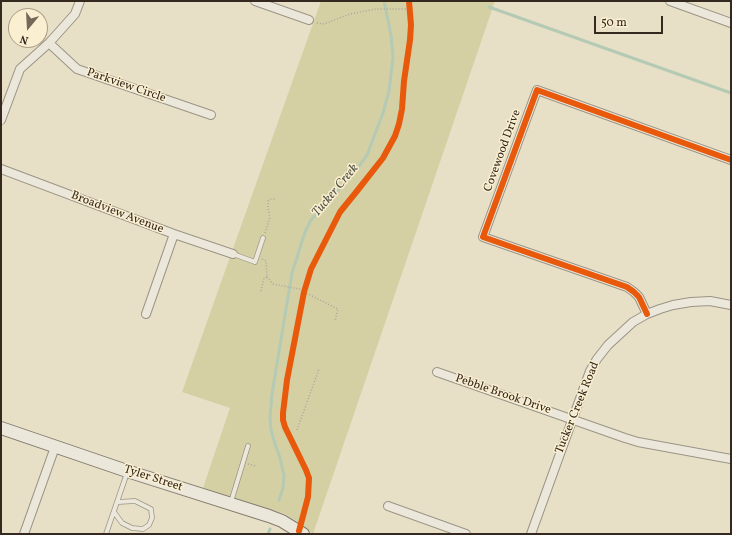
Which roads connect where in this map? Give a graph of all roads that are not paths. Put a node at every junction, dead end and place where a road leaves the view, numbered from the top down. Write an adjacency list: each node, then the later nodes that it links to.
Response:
1 (80, 1): 6 (street)
2 (254, 1): 4 (street)
3 (670, 1): 5 (street)
4 (308, 20)
5 (731, 23)
6 (50, 43): 7 (street, Parkview Circle); 8 (street)
7 (211, 115)
8 (1, 120)
9 (731, 160): 16 (street, Covewood Drive)
10 (1, 169): 11 (street, Broadview Avenue)
11 (174, 234): 13 (street, Broadview Avenue); 15 (street)
12 (263, 238): 13 (lane)
13 (234, 254)
14 (731, 305): 16 (street, Tucker Creek Road)
15 (146, 314)
16 (647, 314): 18 (street, Tucker Creek Road)
17 (437, 372): 18 (street, Pebble Brook Drive)
18 (572, 420): 22 (street, Pebble Brook Drive); 32 (street, Tucker Creek Road)
19 (1, 428): 21 (street, Tyler Street)
20 (248, 446): 25 (lane)
21 (55, 447): 23 (street, Tyler Street); 28 (street)
22 (731, 459)
23 (127, 471): 24 (lane); 25 (street, Tyler Street)
24 (118, 502): 27 (lane); 27 (lane)
25 (230, 504): 30 (street, Tyler Street)
26 (388, 506): 31 (street)
27 (114, 512): 29 (lane)
28 (24, 534)
29 (106, 534)
30 (303, 534)
31 (466, 534)
32 (531, 534)

